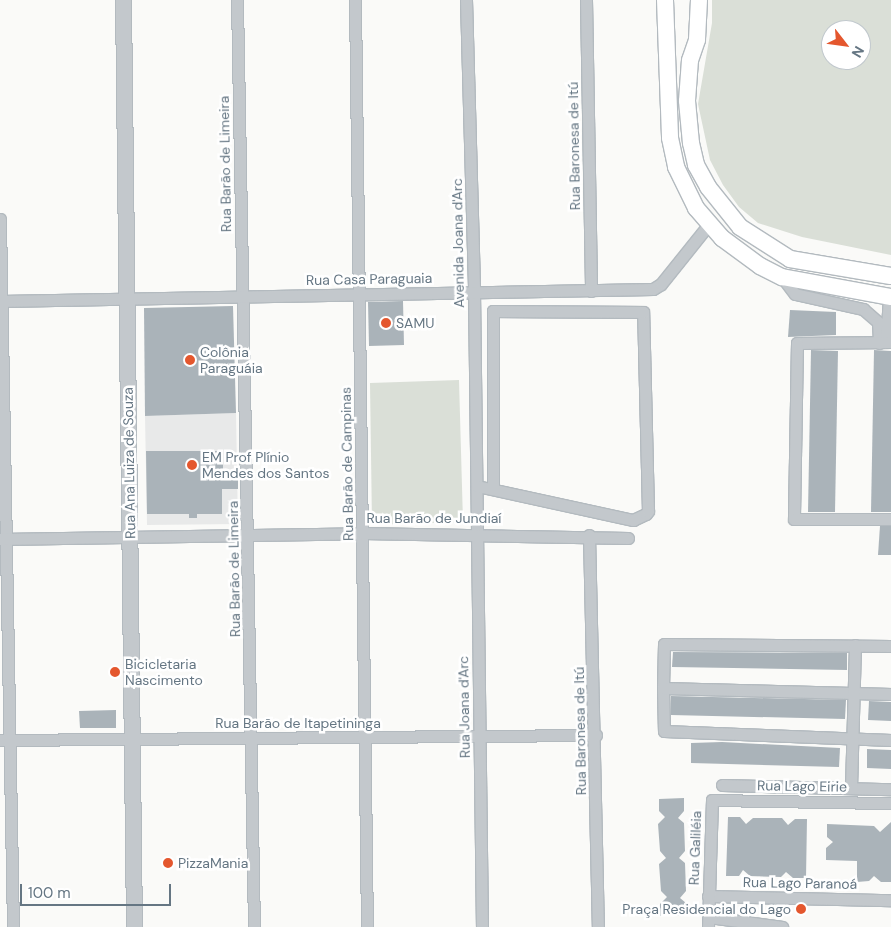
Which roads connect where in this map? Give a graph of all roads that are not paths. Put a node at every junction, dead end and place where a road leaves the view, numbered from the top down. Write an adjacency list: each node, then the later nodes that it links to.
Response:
1 (123, 0): 17 (street, Rua Ana Luiza de Souza)
2 (237, 0): 15 (street, Rua Barão de Limeira)
3 (354, 0): 14 (street, Rua Barão de Campinas)
4 (466, 0): 13 (street, Avenida Joana d'Arc)
5 (586, 0): 12 (street, Rua Baronesa de Itú)
6 (665, 0): 9 (main road)
7 (699, 0): 10 (main road)
8 (0, 219): 18 (street)
9 (709, 224): 11 (main road); 12 (street, Rua Casa Paraguaia)
10 (891, 276)
11 (782, 277): 16 (main road); 19 (street)
12 (591, 291): 13 (street, Rua Casa Paraguaia)
13 (474, 292): 14 (street, Rua Casa Paraguaia); 20 (street, Avenida Joana d'Arc)
14 (359, 295): 15 (street, Rua Casa Paraguaia); 23 (street, Rua Barão de Campinas)
15 (242, 297): 17 (street, Rua Casa Paraguaia); 27 (street, Rua Barão de Limeira)
16 (890, 297): 19 (street)
17 (126, 298): 18 (street, Rua Casa Paraguaia); 26 (street, Rua Ana Luiza de Souza)
18 (0, 301): 29 (street)
19 (885, 343): 22 (street)
20 (477, 486): 21 (street); 24 (street, Rua Joana d'Arc)
21 (493, 489): 21 (street)
22 (891, 519)
23 (363, 533): 24 (street, Rua Barão de Jundiaí); 27 (street, Rua Barão de Jundiaí); 37 (street, Rua Barão de Campinas)
24 (477, 533): 25 (street, Rua Barão de Jundiaí); 35 (street, Rua Joana d'Arc)
25 (588, 535): 28 (street, Rua Barão de Jundiaí); 36 (street, Rua Baronesa de Itú)
26 (130, 536): 27 (street, Rua Barão de Jundiaí); 29 (street, Rua Barão de Jundiaí); 39 (street, Rua Ana Luiza de Souza)
27 (249, 536): 40 (street, Rua Barão de Limeira)
28 (628, 538)
29 (4, 539): 41 (street)
30 (856, 645): 31 (street); 32 (street); 33 (street)
31 (891, 646)
32 (663, 688): 33 (street); 38 (street)
33 (855, 693): 34 (street); 38 (street)
34 (891, 694)
35 (480, 735): 36 (street, Rua Barão de Itapetininga); 37 (street, Rua Barão de Itapetininga); 55 (street, Rua Joana d'Arc)
36 (596, 735): 56 (street, Rua Baronesa de Itú)
37 (366, 738): 40 (street, Rua Barão de Itapetininga); 54 (street, Rua Barão de Campinas)
38 (852, 738): 42 (street); 44 (street)
39 (132, 739): 40 (street, Rua Barão de Itapetininga); 41 (street, Rua Barão de Itapetininga); 52 (street, Rua Ana Luiza de Souza)
40 (252, 739): 53 (street, Rua Barão de Limeira)
41 (6, 740): 51 (street)
42 (891, 740)
43 (722, 785): 44 (street)
44 (851, 788): 45 (street)
45 (891, 789)
46 (712, 800): 47 (street, Rua Lago Eirie); 48 (street, Rua Galiléia)
47 (891, 803)
48 (708, 896): 49 (street, Rua Lago Paranoá); 50 (street, Rua Galiléia)
49 (891, 900)
50 (708, 922): 57 (street)
51 (14, 927)
52 (134, 927)
53 (254, 927)
54 (367, 927)
55 (482, 927)
56 (598, 927)
57 (782, 927)

